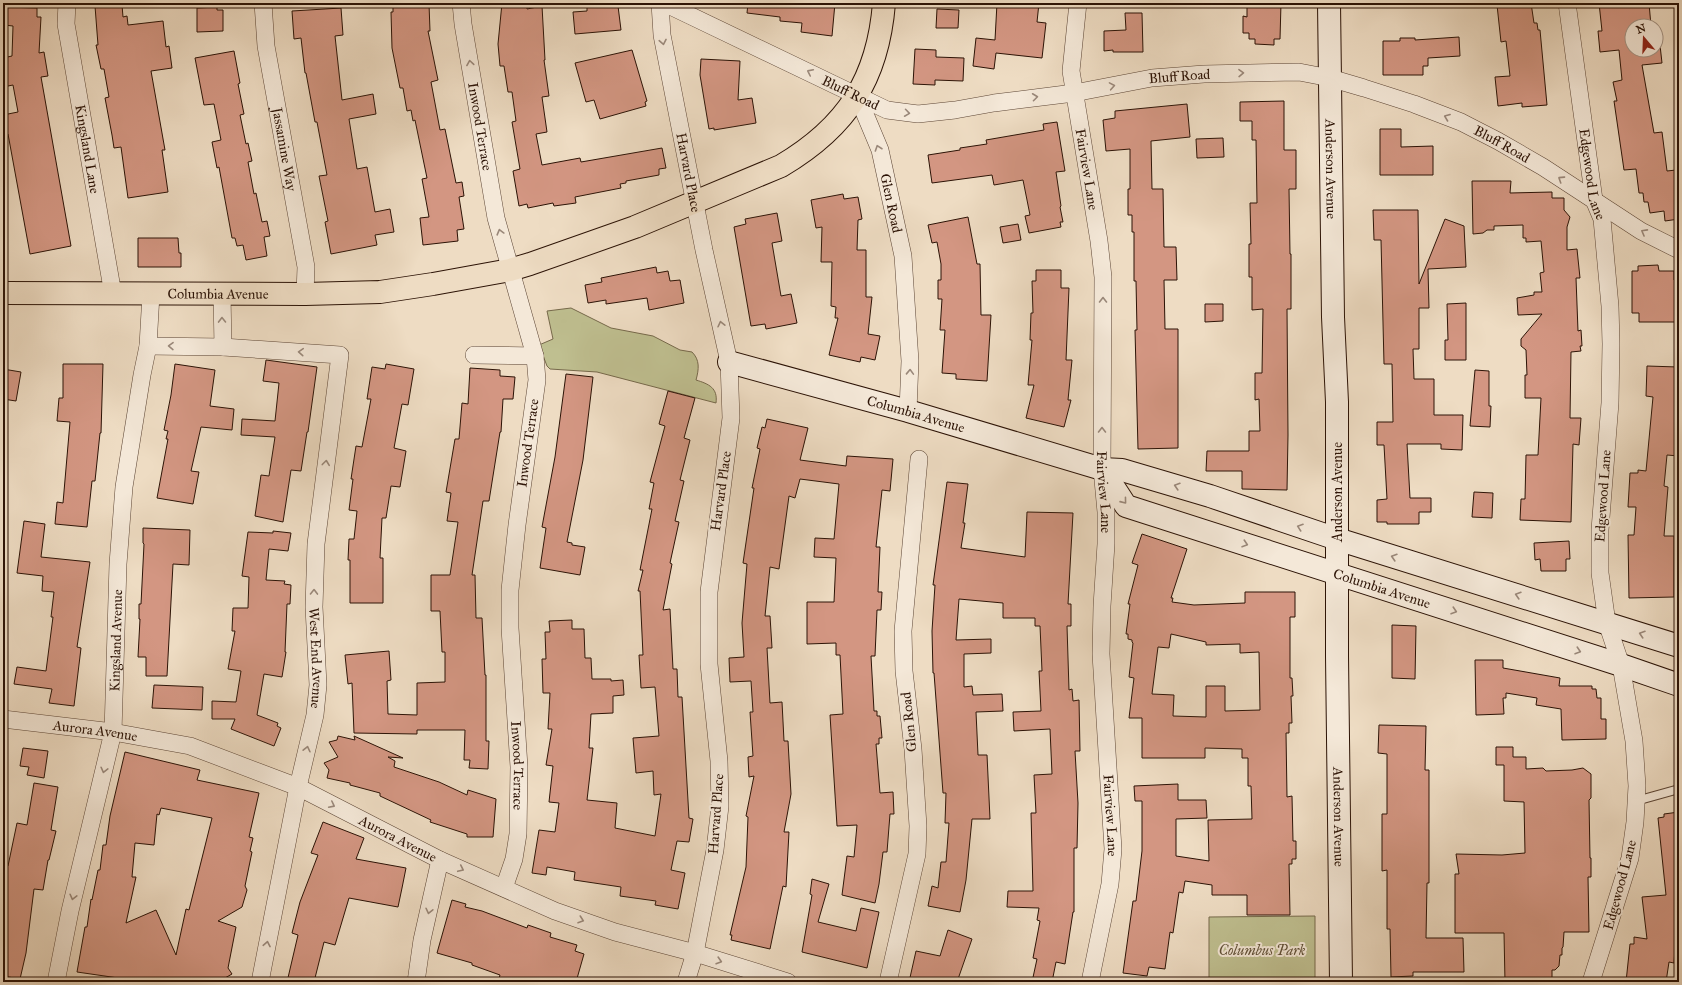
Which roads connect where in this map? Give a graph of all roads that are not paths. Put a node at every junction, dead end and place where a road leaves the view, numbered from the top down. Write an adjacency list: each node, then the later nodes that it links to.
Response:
1 (67, 3): 18 (street, Kingsland Lane)
2 (263, 3): 21 (street, Jassamine Way)
3 (461, 3): 16 (street, Inwood Terrace, one-way to 3)
4 (660, 3): 14 (street, Harvard Place, one-way to 14)
5 (664, 3): 12 (street, Bluff Road, one-way to 5)
6 (884, 3): 12 (main road)
7 (1078, 3): 11 (street, Fairview Lane)
8 (1329, 3): 10 (street, Anderson Avenue)
9 (1567, 3): 13 (street, Edgewood Lane)
10 (1330, 78): 11 (street, Bluff Road, one-way to 10); 13 (street, Bluff Road, one-way to 10); 30 (street, Anderson Avenue)
11 (1074, 93): 12 (street, Bluff Road, one-way to 11); 29 (street, Fairview Lane, one-way to 11)
12 (857, 95): 14 (main road, Columbia Avenue); 27 (street, Glen Road, one-way to 12)
13 (1594, 200): 15 (street, Bluff Road, one-way to 13); 32 (street, Edgewood Lane)
14 (695, 202): 16 (main road, Columbia Avenue); 26 (street, Harvard Place, one-way to 14)
15 (1679, 250)
16 (510, 270): 21 (main road, Columbia Avenue); 25 (street, Inwood Terrace)
17 (3, 293): 18 (main road, Columbia Avenue)
18 (113, 294): 19 (main road, Columbia Avenue)
19 (151, 294): 20 (main road, Columbia Avenue); 22 (street, Kingsland Avenue)
20 (222, 294): 21 (main road, Columbia Avenue); 23 (street, one-way to 20)
21 (305, 294)
22 (148, 346): 23 (street, one-way to 22); 37 (street, Kingsland Avenue)
23 (223, 347): 38 (street, West End Avenue, one-way to 23)
24 (474, 355): 25 (street)
25 (535, 356): 42 (street, Inwood Terrace)
26 (729, 362): 27 (street, Columbia Avenue); 43 (street, Harvard Place)
27 (908, 411): 29 (street, Columbia Avenue)
28 (919, 459): 49 (street, Glen Road)
29 (1102, 469): 30 (street, Columbia Avenue, one-way to 29); 31 (street, Columbia Avenue, one-way to 31); 50 (street, Fairview Lane)
30 (1337, 539): 31 (street, Anderson Avenue); 32 (street, Columbia Avenue, one-way to 30)
31 (1337, 574): 34 (street, Columbia Avenue, one-way to 34); 51 (street, Anderson Avenue)
32 (1607, 623): 33 (street, Columbia Avenue, one-way to 32); 34 (street, Edgewood Lane)
33 (1679, 646)
34 (1621, 665): 35 (street, Columbia Avenue); 40 (street, Edgewood Lane)
35 (1679, 685)
36 (3, 719): 37 (street, Aurora Avenue)
37 (113, 732): 38 (street, Aurora Avenue); 44 (street, Kingsland Avenue, one-way to 44)
38 (298, 787): 41 (street, Aurora Avenue, one-way to 41); 45 (street, West End Avenue, one-way to 38)
39 (1679, 789): 40 (lane)
40 (1636, 801): 52 (street, Edgewood Lane)
41 (440, 860): 42 (street, Aurora Avenue, one-way to 42); 46 (street, one-way to 46)
42 (504, 888): 43 (street, Aurora Avenue, one-way to 43)
43 (695, 953): 47 (street, Harvard Place); 48 (street, Aurora Avenue, one-way to 48)
44 (56, 982)
45 (260, 982)
46 (416, 982)
47 (686, 982)
48 (788, 982)
49 (888, 982)
50 (1090, 982)
51 (1341, 982)
52 (1591, 982)

